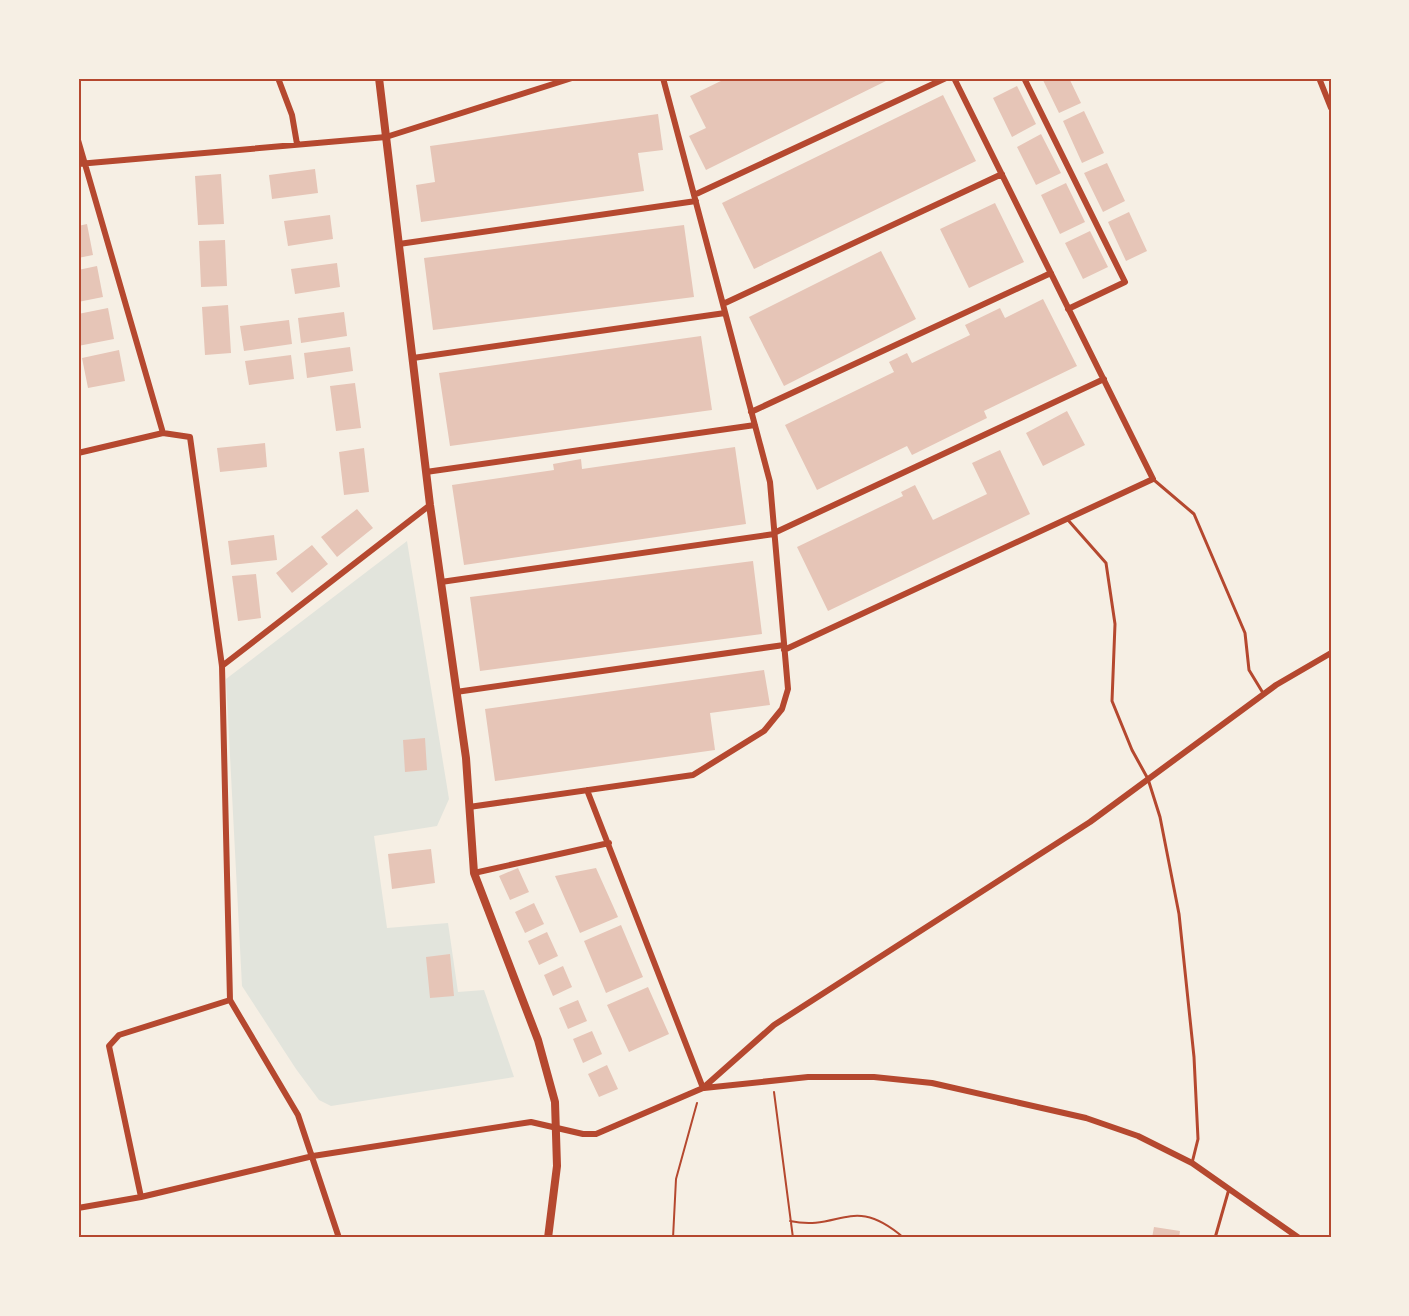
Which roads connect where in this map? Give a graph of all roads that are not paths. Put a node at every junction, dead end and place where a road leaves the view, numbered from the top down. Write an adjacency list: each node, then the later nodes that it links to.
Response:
1 (278, 78): 12 (street)
2 (379, 78): 10 (street)
3 (572, 78): 10 (street)
4 (663, 78): 15 (street)
5 (946, 78): 15 (street)
6 (954, 78): 14 (street)
7 (1024, 78): 19 (street)
8 (1319, 78): 9 (street)
9 (1331, 108)
10 (386, 137): 12 (street); 16 (street)
11 (78, 140): 13 (street)
12 (297, 144): 13 (street)
13 (81, 163): 25 (street)
14 (1002, 174): 17 (street); 18 (street)
15 (695, 198): 16 (street); 18 (street)
16 (399, 244): 21 (street)
17 (1051, 273): 19 (street); 23 (street)
18 (723, 304): 20 (street)
19 (1068, 309): 22 (street)
20 (725, 313): 21 (street); 23 (street)
21 (413, 358): 27 (street)
22 (1104, 380): 28 (street); 31 (street)
23 (751, 412): 24 (street)
24 (755, 425): 27 (street); 31 (street)
25 (163, 433): 26 (street); 35 (street)
26 (78, 453)
27 (426, 472): 29 (street)
28 (1153, 479): 30 (street); 37 (lane)
29 (430, 505): 32 (street); 35 (street)
30 (1067, 519): 33 (street); 38 (lane)
31 (774, 534): 32 (street); 33 (street)
32 (441, 582): 36 (street)
33 (784, 647): 36 (street); 39 (street)
34 (1331, 653): 37 (street)
35 (222, 666): 43 (street)
36 (456, 692): 40 (street)
37 (1264, 694): 38 (street)
38 (1148, 779): 44 (street); 47 (lane)
39 (587, 790): 40 (street); 41 (street)
40 (469, 807): 42 (street)
41 (609, 843): 42 (street); 44 (street)
42 (474, 873): 45 (street)
43 (230, 1000): 46 (street); 49 (street)
44 (704, 1088): 45 (street); 47 (street)
45 (557, 1129): 46 (street); 52 (street)
46 (313, 1156): 49 (street); 51 (street)
47 (1192, 1163): 48 (street)
48 (1229, 1187): 53 (lane); 54 (street)
49 (141, 1197): 50 (street)
50 (78, 1208)
51 (339, 1238)
52 (548, 1238)
53 (1215, 1238)
54 (1299, 1238)

